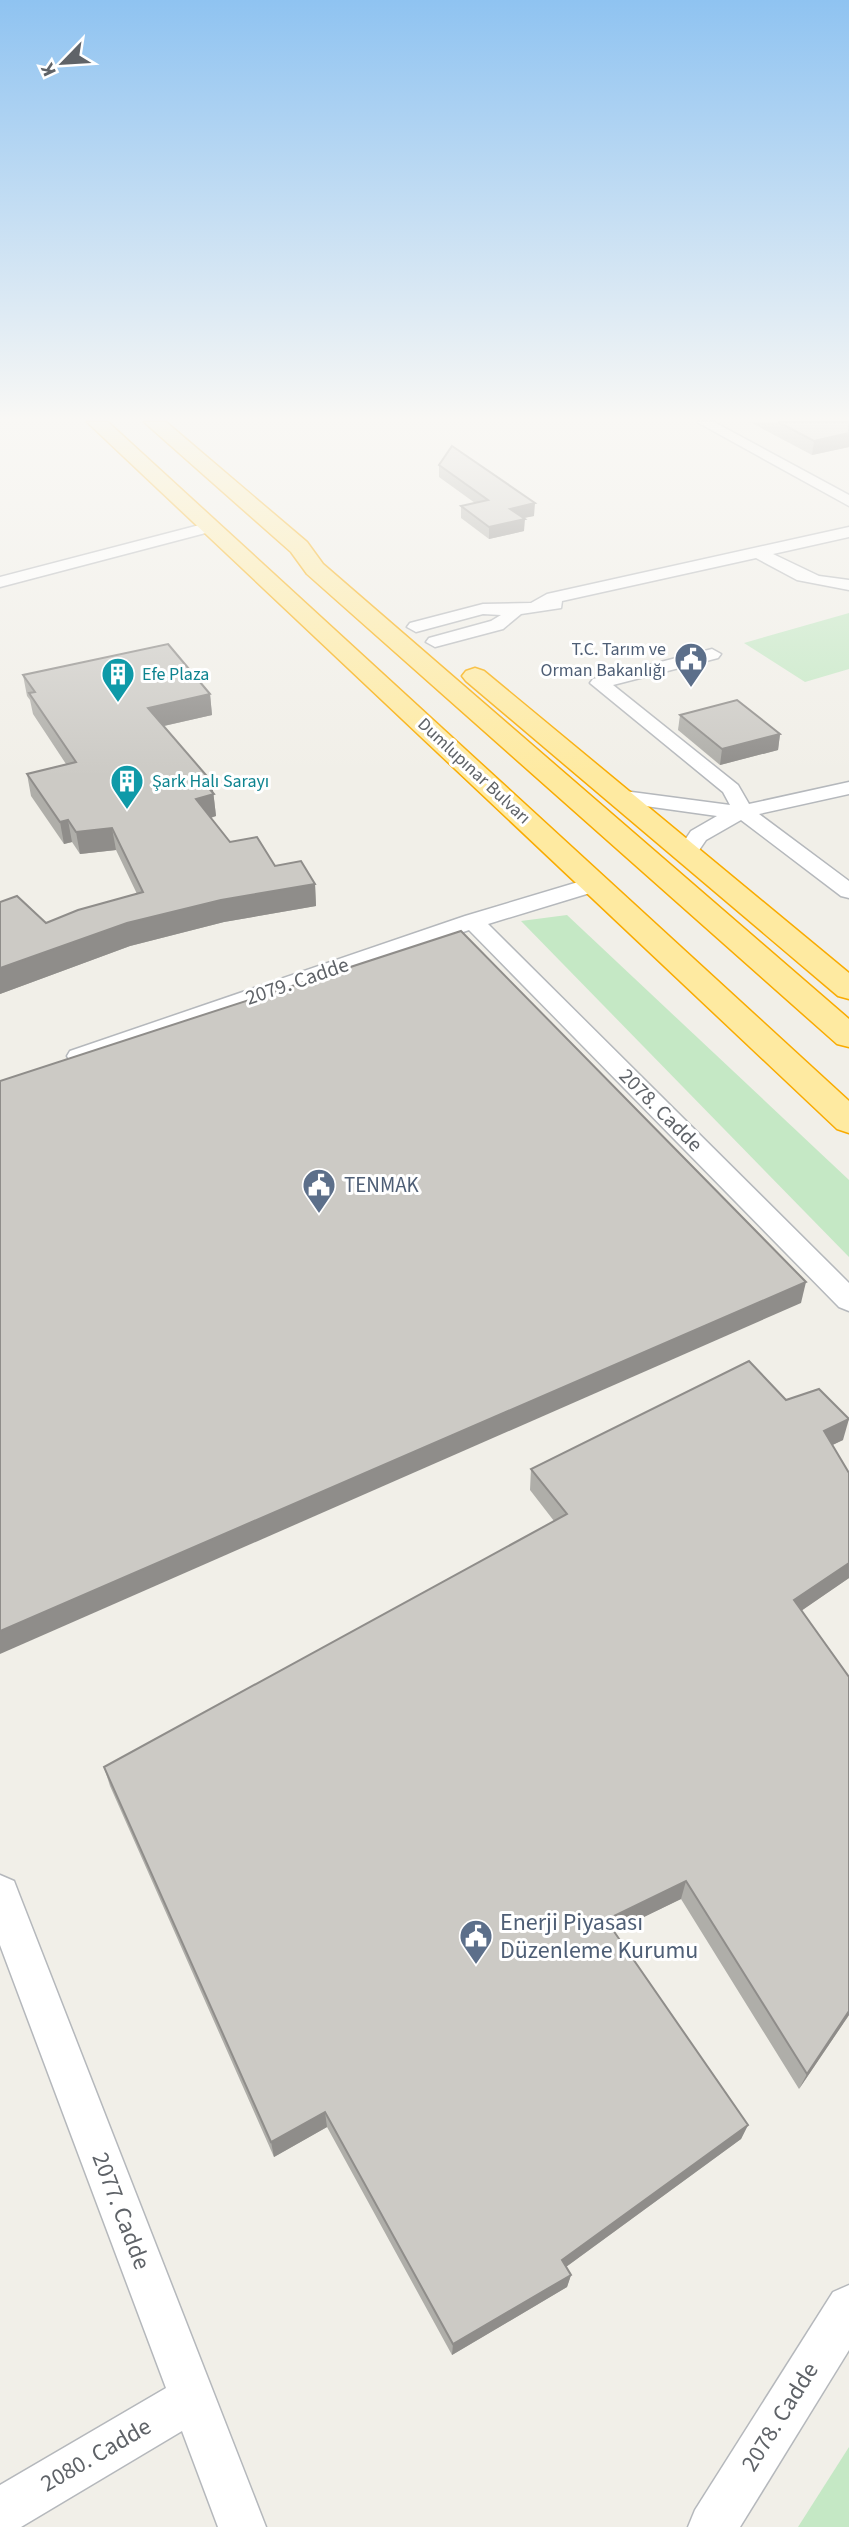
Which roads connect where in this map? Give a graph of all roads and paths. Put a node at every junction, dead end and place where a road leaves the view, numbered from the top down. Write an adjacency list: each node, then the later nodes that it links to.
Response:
1 (161, 540): 7 (street)
2 (225, 540): 17 (highway, Dumlupınar Bulvarı)
3 (291, 540): 5 (highway)
4 (817, 540): 6 (street)
5 (299, 547): 9 (highway); 21 (highway)
6 (761, 554): 8 (street); 9 (street)
7 (0, 582)
8 (849, 585)
9 (426, 635): 14 (highway)
10 (712, 654): 11 (street)
11 (646, 671): 12 (street); 15 (street)
12 (662, 683)
13 (849, 788): 15 (street)
14 (624, 797): 15 (street); 16 (highway)
15 (744, 813): 16 (street); 18 (street)
16 (688, 852): 20 (highway)
17 (595, 884): 19 (street, 2079. Cadde); 23 (highway, Dumlupınar Bulvarı)
18 (849, 891)
19 (472, 921): 22 (street, 2079. Cadde); 24 (street, 2078. Cadde)
20 (849, 989)
21 (849, 1037)
22 (52, 1065)
23 (849, 1121)
24 (849, 1300)
25 (0, 1894): 27 (street, 2077. Cadde)
26 (849, 2308): 30 (street, 2078. Cadde)
27 (192, 2399): 28 (street, 2080. Cadde); 29 (street, 2077. Cadde)
28 (0, 2512)
29 (242, 2527)
30 (712, 2527)

